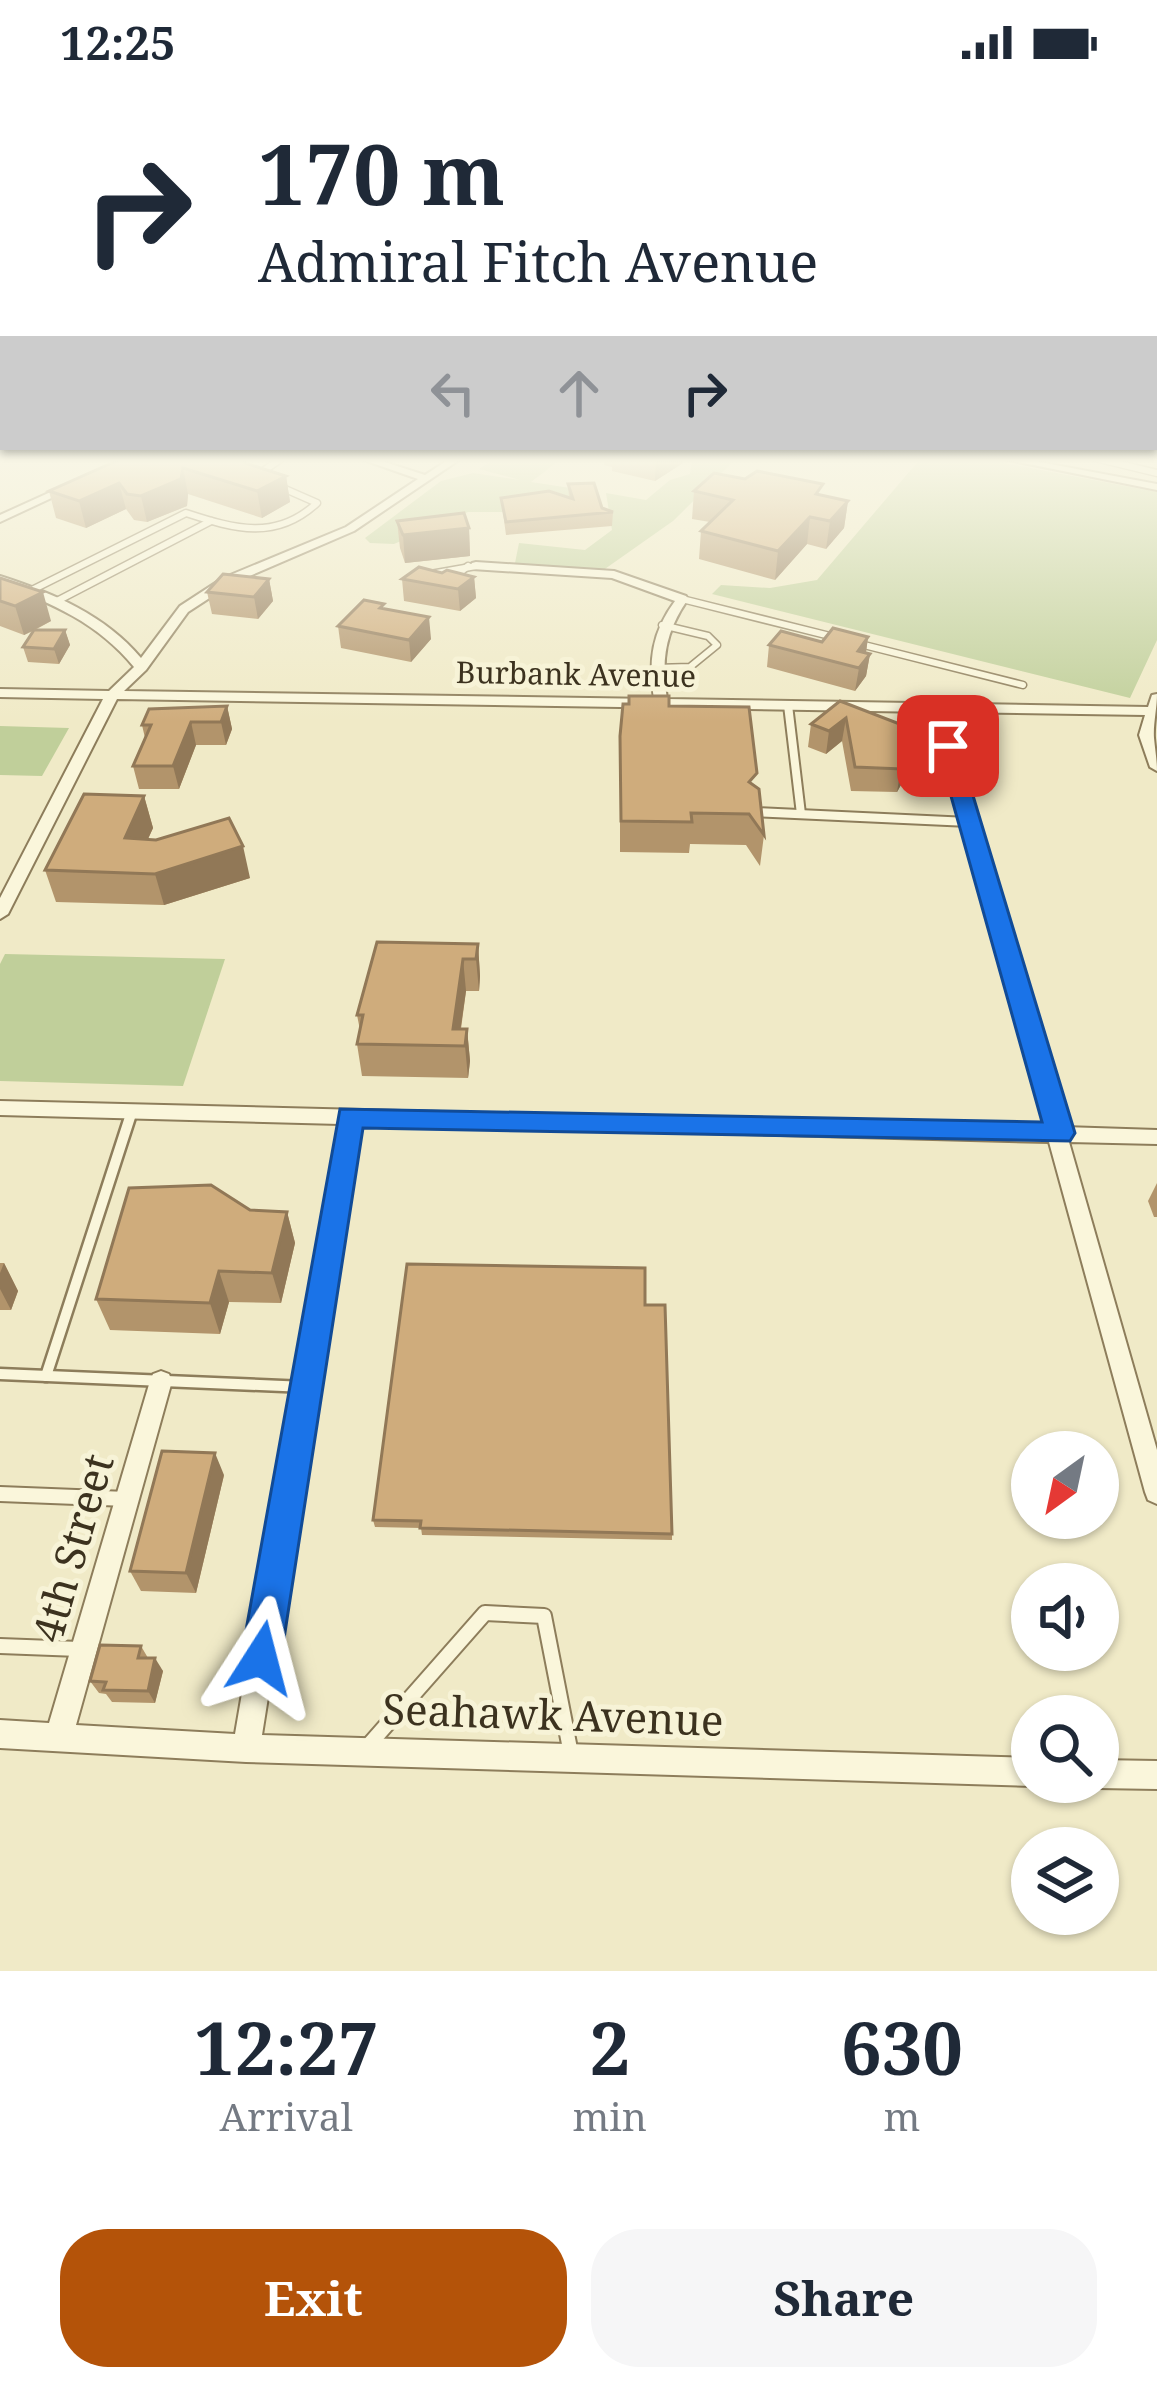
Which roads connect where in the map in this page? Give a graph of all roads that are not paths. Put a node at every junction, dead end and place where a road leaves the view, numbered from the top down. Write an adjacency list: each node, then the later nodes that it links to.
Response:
1 (120, 546): 6 (lane)
2 (162, 546): 8 (lane)
3 (310, 546): 10 (street)
4 (472, 566): 4 (lane); 7 (street)
5 (0, 580): 6 (street)
6 (30, 591): 8 (street)
7 (682, 599): 9 (street); 12 (lane)
8 (56, 601): 10 (street)
9 (662, 625): 11 (street); 11 (lane)
10 (141, 668): 14 (street)
11 (655, 668): 15 (street)
12 (1023, 685)
13 (0, 693): 14 (street, Burbank Avenue)
14 (112, 695): 15 (street, Burbank Avenue); 23 (street)
15 (662, 703): 17 (street, Burbank Avenue)
16 (1154, 704): 18 (street, Burbank Avenue); 19 (street)
17 (788, 705): 18 (street, Burbank Avenue); 21 (lane)
18 (937, 708): 22 (street)
19 (1157, 767)
20 (754, 812): 21 (lane)
21 (802, 814): 22 (lane)
22 (969, 822): 27 (street)
23 (0, 914)
24 (0, 1108): 25 (street)
25 (132, 1111): 26 (street); 30 (lane)
26 (351, 1117): 27 (street); 32 (street)
27 (1060, 1133): 28 (street); 33 (street)
28 (1157, 1137)
29 (0, 1373): 30 (lane)
30 (46, 1376): 31 (lane)
31 (161, 1381): 32 (lane); 35 (street, 4th Street)
32 (306, 1387): 40 (street)
33 (1157, 1492)
34 (0, 1494): 35 (lane)
35 (127, 1498): 37 (street, 4th Street)
36 (0, 1646): 37 (lane)
37 (84, 1649): 39 (street, 4th Street)
38 (0, 1734): 39 (street, Seahawk Avenue)
39 (59, 1736): 40 (street, Seahawk Avenue)
40 (246, 1748): 41 (street, Seahawk Avenue)
41 (364, 1751): 42 (street, Seahawk Avenue); 42 (lane)
42 (572, 1758): 43 (street, Seahawk Avenue)
43 (1011, 1771)
44 (1119, 1774): 45 (street)
45 (1157, 1775)

